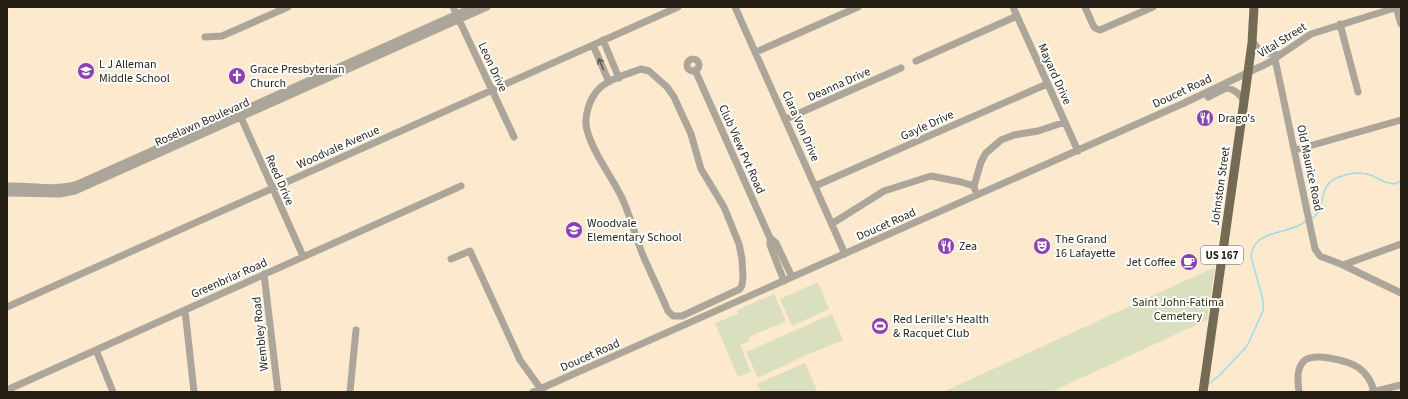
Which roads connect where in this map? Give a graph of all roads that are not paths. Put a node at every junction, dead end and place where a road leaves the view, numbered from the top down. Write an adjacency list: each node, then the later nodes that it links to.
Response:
1 (288, 7): 17 (street)
2 (453, 7): 14 (street, Leon Drive)
3 (472, 7): 14 (street, Roselawn Boulevard)
4 (487, 7): 14 (street, Roselawn Boulevard)
5 (678, 7): 18 (street, Woodvale Avenue)
6 (736, 7): 21 (street, Clara Von Drive)
7 (858, 7): 21 (street)
8 (1013, 7): 13 (street, Mayard Drive)
9 (1085, 7): 10 (street)
10 (1153, 7)
11 (1254, 7): 19 (main road, Johnston Street / US 167)
12 (1397, 7): 15 (street, Vital Street); 16 (street)
13 (1017, 16): 23 (street); 29 (street, Mayard Drive)
14 (458, 17): 30 (street, Leon Drive); 33 (street, Roselawn Boulevard)
15 (1340, 24): 22 (street, Vital Street); 31 (street)
16 (1401, 24)
17 (205, 37)
18 (602, 40): 20 (street, Woodvale Avenue); 27 (street)
19 (1252, 40): 22 (street); 26 (main road, Johnston Street / US 167)
20 (593, 45): 28 (street, one-way to 20); 30 (street, Woodvale Avenue)
21 (756, 52): 34 (street, Clara Von Drive)
22 (1278, 57): 26 (street, Vital Street); 39 (street, Old Maurice Road)
23 (916, 61)
24 (901, 68): 34 (street, Deanna Drive)
25 (695, 70): 50 (street, Club View Pvt Road)
26 (1248, 73): 32 (main road, Johnston Street / US 167); 37 (street, Doucet Road)
27 (619, 78): 28 (street); 59 (street)
28 (609, 82): 59 (street)
29 (1048, 84): 36 (street, Mayard Drive); 43 (street, Gayle Drive)
30 (492, 90): 38 (street, Leon Drive); 45 (street, Woodvale Avenue)
31 (1358, 92)
32 (1244, 101): 37 (street); 75 (main road, Johnston Street / US 167)
33 (240, 114): 45 (street, Reed Drive); 46 (street, Roselawn Boulevard)
34 (786, 119): 43 (street, Clara Von Drive)
35 (1401, 120): 39 (street)
36 (1065, 122): 40 (street, Mayard Drive); 44 (street)
37 (1111, 136): 40 (street, Doucet Road)
38 (514, 137)
39 (1295, 150): 55 (street, Old Maurice Road)
40 (1078, 151): 48 (street, Doucet Road)
41 (7, 186): 46 (street, Roselawn Boulevard)
42 (461, 186): 53 (street, Greenbriar Road)
43 (815, 186): 49 (street, Clara Von Drive)
44 (974, 186): 48 (street); 49 (street)
45 (272, 188): 53 (street, Reed Drive); 62 (street, Woodvale Avenue)
46 (33, 190): 47 (street, Roselawn Boulevard)
47 (7, 193)
48 (977, 196): 52 (street, Doucet Road)
49 (832, 223): 52 (street, Clara Von Drive)
50 (770, 238): 57 (street, Club View Pvt Road); 58 (street, Club View Pvt Road)
51 (1401, 244): 55 (street)
52 (845, 254): 57 (street, Doucet Road)
53 (303, 256): 56 (street, Greenbriar Road)
54 (451, 260): 68 (street)
55 (1343, 265): 60 (street)
56 (264, 274): 63 (street, Greenbriar Road); 72 (street, Wembley Road)
57 (792, 277): 58 (street, Doucet Road)
58 (784, 281): 61 (street, Doucet Road)
59 (740, 289): 61 (street)
60 (1401, 293)
61 (744, 299): 68 (street, Doucet Road)
62 (7, 306)
63 (185, 310): 65 (street, Greenbriar Road); 71 (street)
64 (356, 330): 73 (street)
65 (96, 350): 67 (street, Greenbriar Road); 70 (street)
66 (1401, 385): 69 (street)
67 (7, 390)
68 (542, 390): 74 (street, Doucet Road)
69 (1383, 391): 77 (street)
70 (113, 392)
71 (194, 392)
72 (278, 392)
73 (350, 392)
74 (533, 392)
75 (1203, 392)
76 (1299, 392): 77 (street)
77 (1373, 392)

